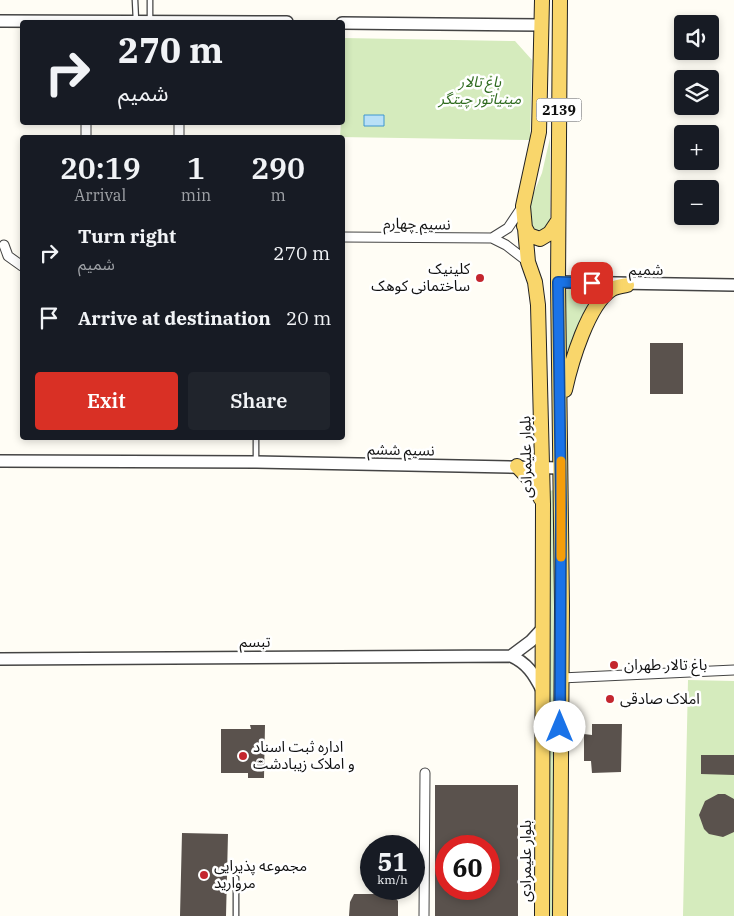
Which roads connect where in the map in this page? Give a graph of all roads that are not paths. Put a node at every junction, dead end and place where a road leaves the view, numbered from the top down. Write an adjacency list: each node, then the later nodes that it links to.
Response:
1 (136, 0): 5 (lane)
2 (150, 0): 6 (lane)
3 (542, 0): 10 (main road, بلوار علیمرادی / 2139)
4 (560, 0): 12 (main road, 2139)
5 (136, 20)
6 (150, 20)
7 (0, 22): 8 (street)
8 (20, 22)
9 (345, 23): 10 (street)
10 (542, 25): 11 (main road, بلوار علیمرادی / 2139)
11 (523, 206): 13 (main road, بلوار علیمرادی / 2139); 15 (street)
12 (558, 221): 13 (main road); 19 (main road)
13 (524, 226): 17 (main road, بلوار علیمرادی / 2139)
14 (345, 237): 15 (street, نسیم چهارم)
15 (492, 238): 17 (street, نسیم چهارم)
16 (4, 245): 18 (street)
17 (528, 262): 27 (main road, بلوار علیمرادی / 2139)
18 (20, 265)
19 (558, 282): 20 (street, شمیم); 22 (main road)
20 (627, 285): 21 (street, شمیم); 22 (main road)
21 (734, 285)
22 (561, 410): 28 (main road)
23 (256, 440): 25 (lane)
24 (0, 461): 25 (street, نسیم ششم)
25 (256, 462): 26 (street, نسیم ششم)
26 (516, 466): 27 (street, نسیم ششم); 29 (main road)
27 (542, 467): 28 (street, نسیم ششم); 29 (main road, بلوار علیمرادی / 2139)
28 (561, 468): 34 (main road)
29 (543, 504): 30 (main road, بلوار علیمرادی / 2139)
30 (543, 628): 31 (street); 35 (main road, بلوار علیمرادی / 2139)
31 (511, 656): 32 (street, تبسم); 35 (street)
32 (0, 659)
33 (734, 670): 34 (street)
34 (560, 678): 41 (main road)
35 (542, 692): 40 (main road, بلوار علیمرادی / 2139)
36 (425, 773): 39 (street)
37 (236, 878): 38 (lane)
38 (236, 916)
39 (424, 916)
40 (542, 916)
41 (560, 916)

